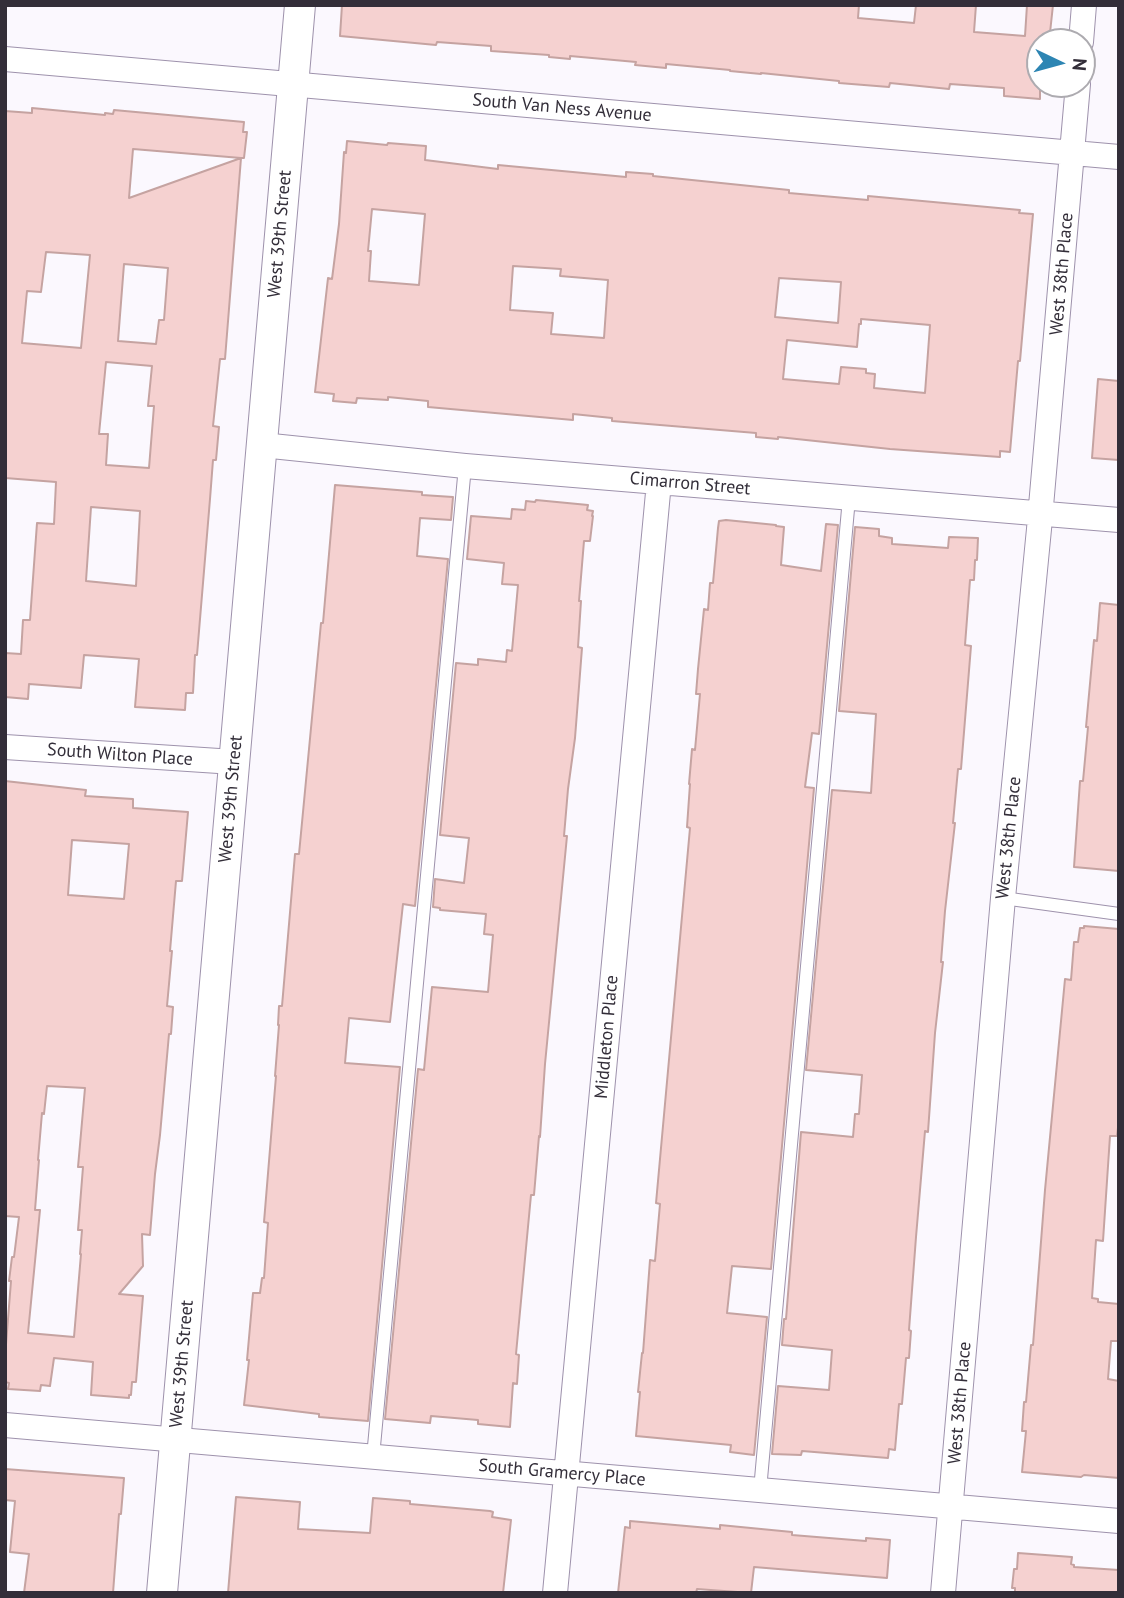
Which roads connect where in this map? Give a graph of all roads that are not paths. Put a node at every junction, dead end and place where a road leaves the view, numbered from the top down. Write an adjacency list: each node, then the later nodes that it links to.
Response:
1 (300, 5): 5 (street, West 39th Street)
2 (1084, 5): 3 (street)
3 (1082, 28)
4 (5, 59): 5 (street, South Van Ness Avenue)
5 (293, 85): 7 (street, South Van Ness Avenue); 9 (street, West 39th Street)
6 (1077, 98): 7 (street, West 38th Place)
7 (1073, 153): 8 (street, South Van Ness Avenue); 13 (street, West 38th Place)
8 (1119, 157)
9 (262, 445): 10 (street, Cimarron Street); 16 (street, West 39th Street)
10 (465, 466): 11 (street, Cimarron Street); 21 (lane)
11 (659, 482): 12 (street, Cimarron Street); 22 (street, Middleton Place)
12 (849, 498): 13 (street, Cimarron Street); 23 (lane)
13 (1040, 513): 14 (street, Cimarron Street); 17 (street, West 38th Place)
14 (1119, 520)
15 (5, 747): 16 (street, South Wilton Place)
16 (234, 762): 20 (street, West 39th Street)
17 (1003, 898): 18 (lane); 24 (street, West 38th Place)
18 (1119, 914)
19 (5, 1425): 20 (street, South Gramercy Place)
20 (176, 1440): 21 (street, South Gramercy Place); 26 (street, West 39th Street)
21 (373, 1457): 22 (street, South Gramercy Place)
22 (566, 1474): 23 (street, South Gramercy Place); 27 (street, Middleton Place)
23 (760, 1490): 24 (street, South Gramercy Place)
24 (951, 1507): 25 (street, South Gramercy Place); 28 (street, West 38th Place)
25 (1119, 1521)
26 (162, 1593)
27 (555, 1593)
28 (943, 1593)

